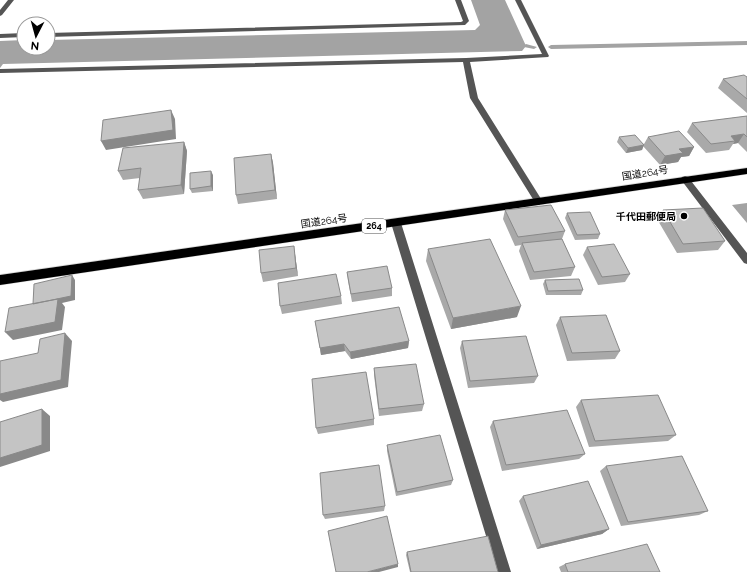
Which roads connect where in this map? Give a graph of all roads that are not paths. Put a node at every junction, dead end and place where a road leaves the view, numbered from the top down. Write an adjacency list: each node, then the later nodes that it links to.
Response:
1 (11, 0): 4 (street)
2 (458, 0): 6 (street)
3 (518, 0): 8 (street)
4 (0, 14)
5 (16, 35): 7 (street)
6 (56, 35)
7 (0, 36)
8 (466, 60): 9 (street); 12 (street)
9 (1, 71)
10 (747, 171): 11 (highway, 国道264号 / 264)
11 (685, 178): 12 (highway, 国道264号 / 264); 14 (street)
12 (539, 202): 13 (highway, 国道264号 / 264)
13 (396, 223): 15 (highway, 国道264号 / 264); 16 (street)
14 (747, 260)
15 (0, 280)
16 (504, 572)

